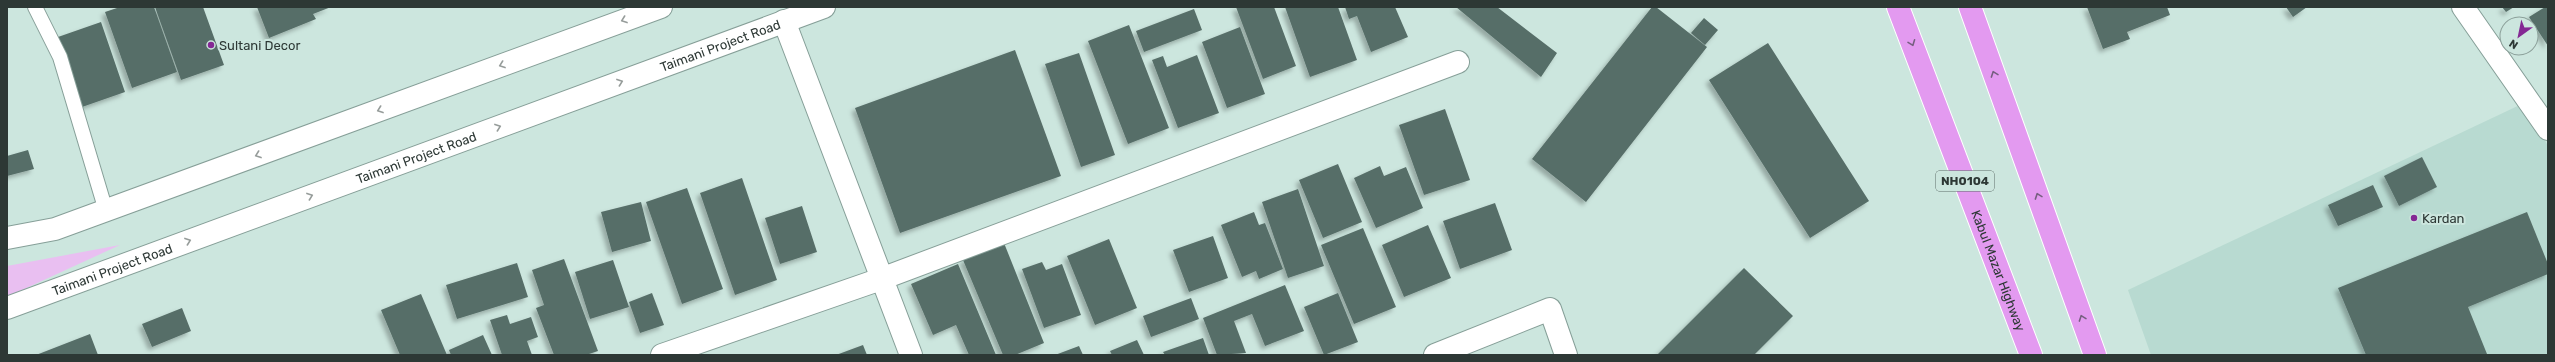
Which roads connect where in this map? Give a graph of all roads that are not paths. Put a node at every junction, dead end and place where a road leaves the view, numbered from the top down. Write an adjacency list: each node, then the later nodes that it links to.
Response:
1 (35, 7): 10 (lane)
2 (661, 7): 10 (main road, one-way to 10)
3 (824, 7): 7 (main road, Taimani Project Road)
4 (1898, 7): 18 (highway, Kabul Mazar Highway / NH0104, one-way to 18)
5 (1970, 7): 19 (highway, one-way to 5)
6 (2463, 7): 9 (main road)
7 (784, 21): 12 (main road); 13 (main road, Taimani Project Road, one-way to 7)
8 (1458, 62): 12 (main road)
9 (2548, 129)
10 (106, 210): 11 (main road)
11 (7, 238)
12 (881, 279): 14 (main road); 15 (main road)
13 (7, 308)
14 (662, 355)
15 (912, 355)
16 (1435, 355): 17 (main road)
17 (1566, 355)
18 (2031, 355)
19 (2095, 355)

